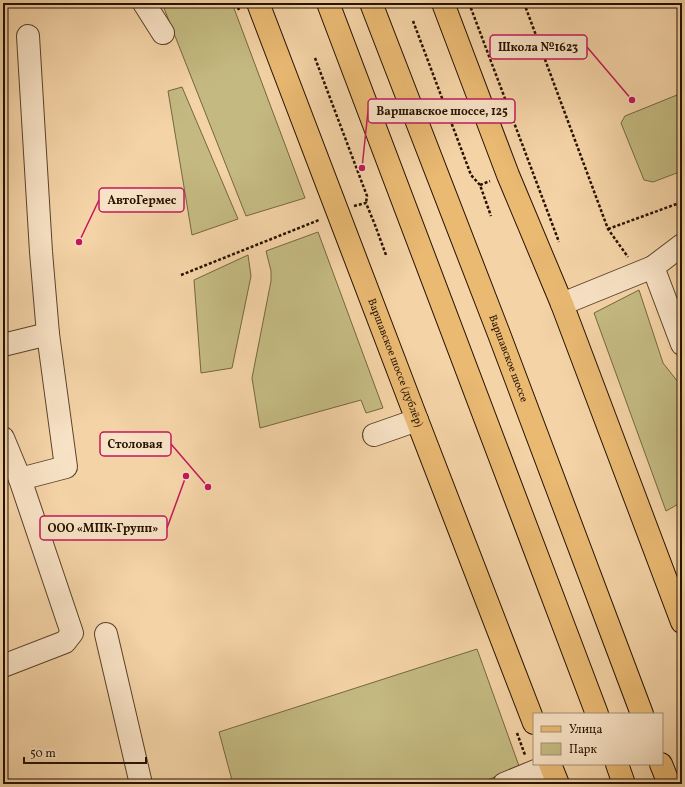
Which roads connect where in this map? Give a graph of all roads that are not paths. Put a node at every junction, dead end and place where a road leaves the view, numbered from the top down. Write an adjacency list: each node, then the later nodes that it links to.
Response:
1 (144, 3): 6 (lane)
2 (258, 3): 14 (main road, Варшавское шоссе (дублёр))
3 (328, 3): 21 (main road)
4 (371, 3): 22 (main road, Варшавское шоссе)
5 (443, 3): 10 (main road)
6 (163, 33)
7 (28, 36): 11 (lane)
8 (682, 245): 9 (lane)
9 (646, 269): 10 (lane); 12 (lane)
10 (562, 304): 18 (main road)
11 (48, 334): 13 (lane); 17 (lane)
12 (682, 344)
13 (3, 345)
14 (417, 420): 15 (lane); 23 (main road, Варшавское шоссе (дублёр))
15 (374, 435)
16 (3, 438): 17 (lane)
17 (20, 479): 20 (lane)
18 (682, 622)
19 (106, 634): 27 (lane)
20 (3, 666)
21 (598, 713)
22 (642, 713)
23 (533, 719)
24 (616, 765): 29 (main road)
25 (661, 765): 30 (main road)
26 (553, 771): 28 (lane)
27 (141, 784)
28 (504, 784)
29 (624, 784)
30 (669, 784)

